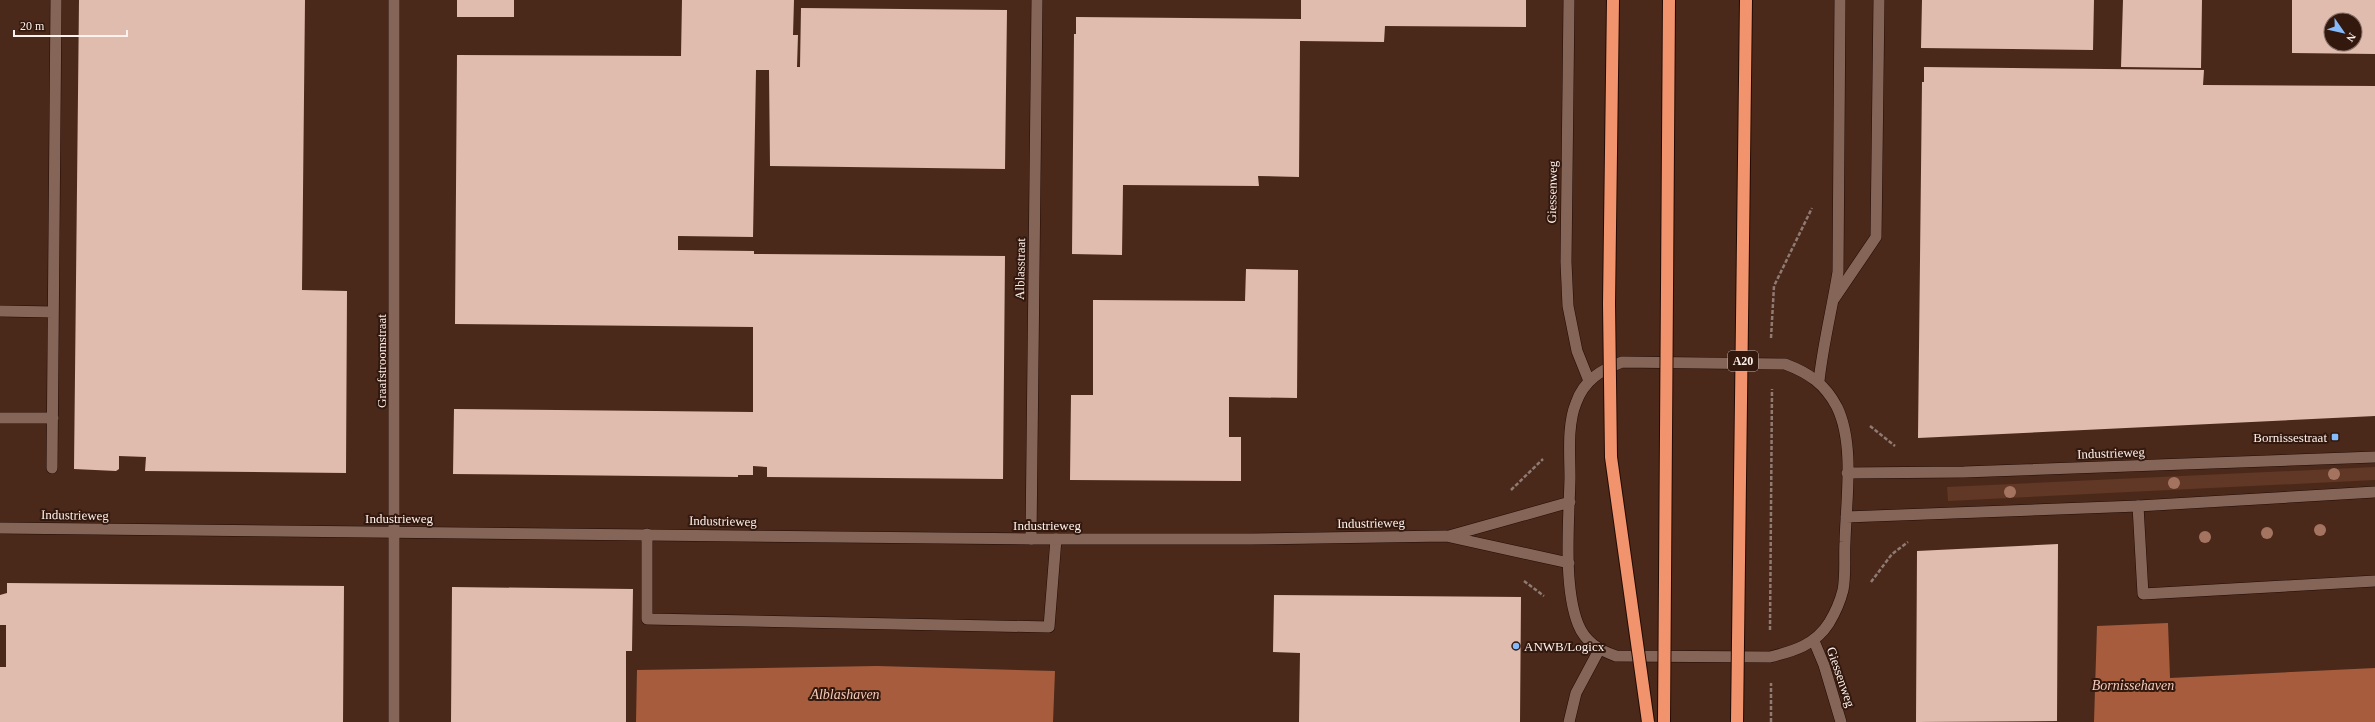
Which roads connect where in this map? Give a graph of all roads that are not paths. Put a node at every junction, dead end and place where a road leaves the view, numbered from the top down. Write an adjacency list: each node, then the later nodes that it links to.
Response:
1 (56, 0): 12 (street)
2 (394, 0): 25 (street, Graafstroomstraat)
3 (1037, 0): 28 (street, Alblasstraat)
4 (1569, 0): 14 (street, Giessenweg)
5 (1613, 0): 36 (highway, bridge)
6 (1669, 0): 37 (highway, bridge)
7 (1746, 0): 38 (highway, A20, bridge)
8 (1840, 0): 10 (street)
9 (1879, 0): 10 (street)
10 (1834, 299): 13 (street)
11 (0, 311): 12 (street)
12 (53, 312): 16 (street)
13 (1819, 381): 14 (street); 19 (street)
14 (1588, 382): 21 (street)
15 (0, 418): 16 (street)
16 (53, 418): 18 (street)
17 (2375, 457): 19 (street, Industrieweg)
18 (52, 468)
19 (1847, 473): 23 (street)
20 (2375, 492): 22 (street)
21 (1570, 502): 27 (street, Industrieweg); 30 (street)
22 (2138, 506): 23 (street); 31 (street)
23 (1846, 517): 32 (street)
24 (0, 528): 25 (street, Industrieweg)
25 (396, 532): 26 (street, Industrieweg); 34 (street, Graafstroomstraat)
26 (647, 534): 28 (street, Industrieweg); 29 (street)
27 (1446, 536): 29 (street, Industrieweg); 30 (street, Industrieweg)
28 (1031, 539): 29 (street, Industrieweg)
29 (1056, 539)
30 (1569, 563): 33 (street)
31 (2375, 581)
32 (1814, 641): 33 (street); 39 (street, Giessenweg)
33 (1599, 650): 35 (street)
34 (394, 722)
35 (1569, 722)
36 (1648, 722)
37 (1664, 722)
38 (1737, 722)
39 (1841, 722)

